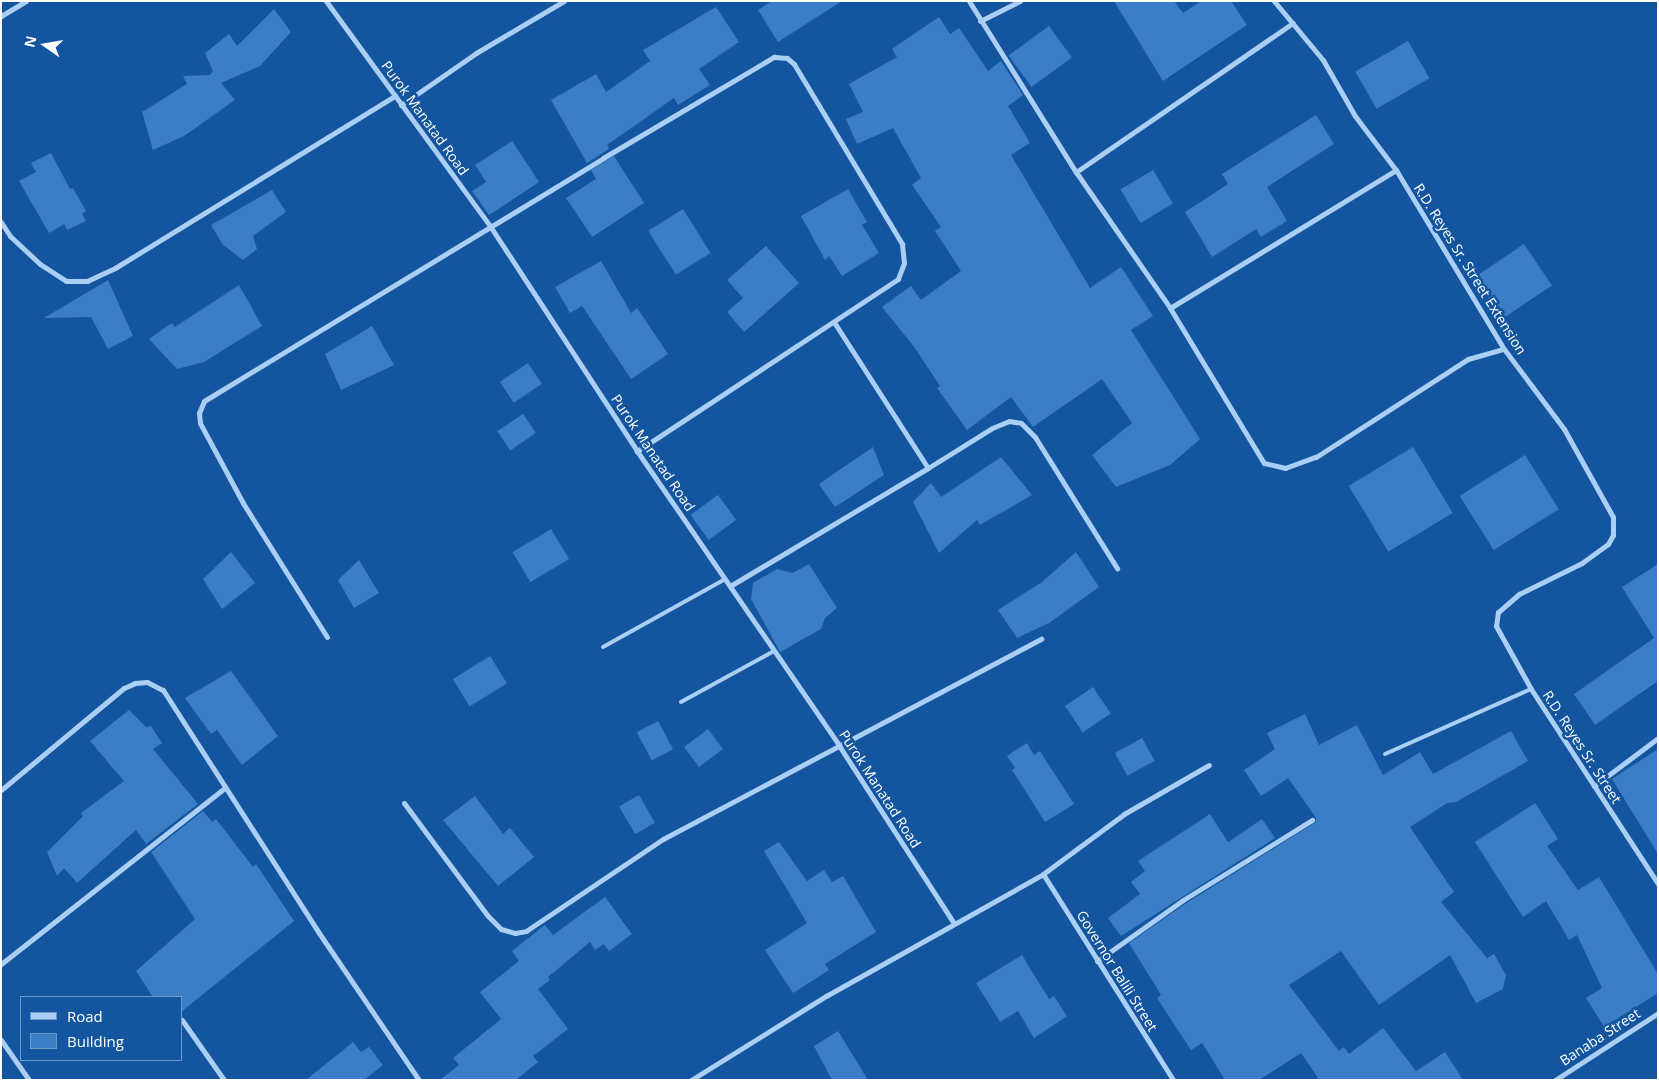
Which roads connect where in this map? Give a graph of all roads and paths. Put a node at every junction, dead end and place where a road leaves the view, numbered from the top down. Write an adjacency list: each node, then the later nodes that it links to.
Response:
1 (26, 1): 7 (street)
2 (326, 1): 10 (street, Purok Manatad Road)
3 (564, 1): 11 (street)
4 (969, 1): 8 (street)
5 (1020, 1): 8 (street)
6 (1274, 1): 9 (street, R.D. Reyes Sr. Street Extension)
7 (1, 16)
8 (980, 21): 13 (street)
9 (1293, 24): 12 (street, R.D. Reyes Sr. Street Extension); 13 (street)
10 (395, 96): 11 (street, Purok Manatad Road); 14 (street)
11 (401, 105): 15 (street, Purok Manatad Road)
12 (1396, 170): 16 (street); 18 (street, R.D. Reyes Sr. Street Extension)
13 (1076, 172): 16 (street)
14 (1, 222)
15 (490, 226): 17 (street); 19 (street, Purok Manatad Road); 25 (street)
16 (1170, 308): 18 (street)
17 (834, 322): 19 (street); 20 (street)
18 (1504, 349): 24 (street, R.D. Reyes Sr. Street Extension)
19 (637, 451): 22 (street, Purok Manatad Road)
20 (928, 468): 21 (street); 23 (street)
21 (1117, 568)
22 (725, 579): 23 (street, Purok Manatad Road); 27 (lane)
23 (730, 586): 28 (street, Purok Manatad Road)
24 (1496, 618): 29 (street, R.D. Reyes Sr. Street)
25 (327, 637)
26 (1041, 638): 32 (street)
27 (602, 647)
28 (774, 651): 30 (lane); 32 (street, Purok Manatad Road)
29 (1531, 689): 33 (lane); 35 (street, R.D. Reyes Sr. Street)
30 (681, 702)
31 (1658, 738): 35 (street)
32 (838, 744): 38 (street); 42 (street, Purok Manatad Road)
33 (1385, 754)
34 (1209, 765): 40 (street)
35 (1594, 786): 41 (street, R.D. Reyes Sr. Street)
36 (225, 788): 37 (street); 44 (street); 50 (street)
37 (1, 790)
38 (404, 803)
39 (1312, 820): 43 (street)
40 (1043, 874): 42 (street); 43 (street, Governor Balili Street)
41 (1658, 884)
42 (954, 923): 51 (street)
43 (1097, 961): 52 (street, Governor Balili Street)
44 (1, 964)
45 (1658, 1013): 53 (street, Banaba Street)
46 (182, 1020): 49 (street)
47 (1, 1040): 48 (street)
48 (29, 1080)
49 (224, 1080)
50 (419, 1080)
51 (691, 1080)
52 (1173, 1080)
53 (1555, 1080)

